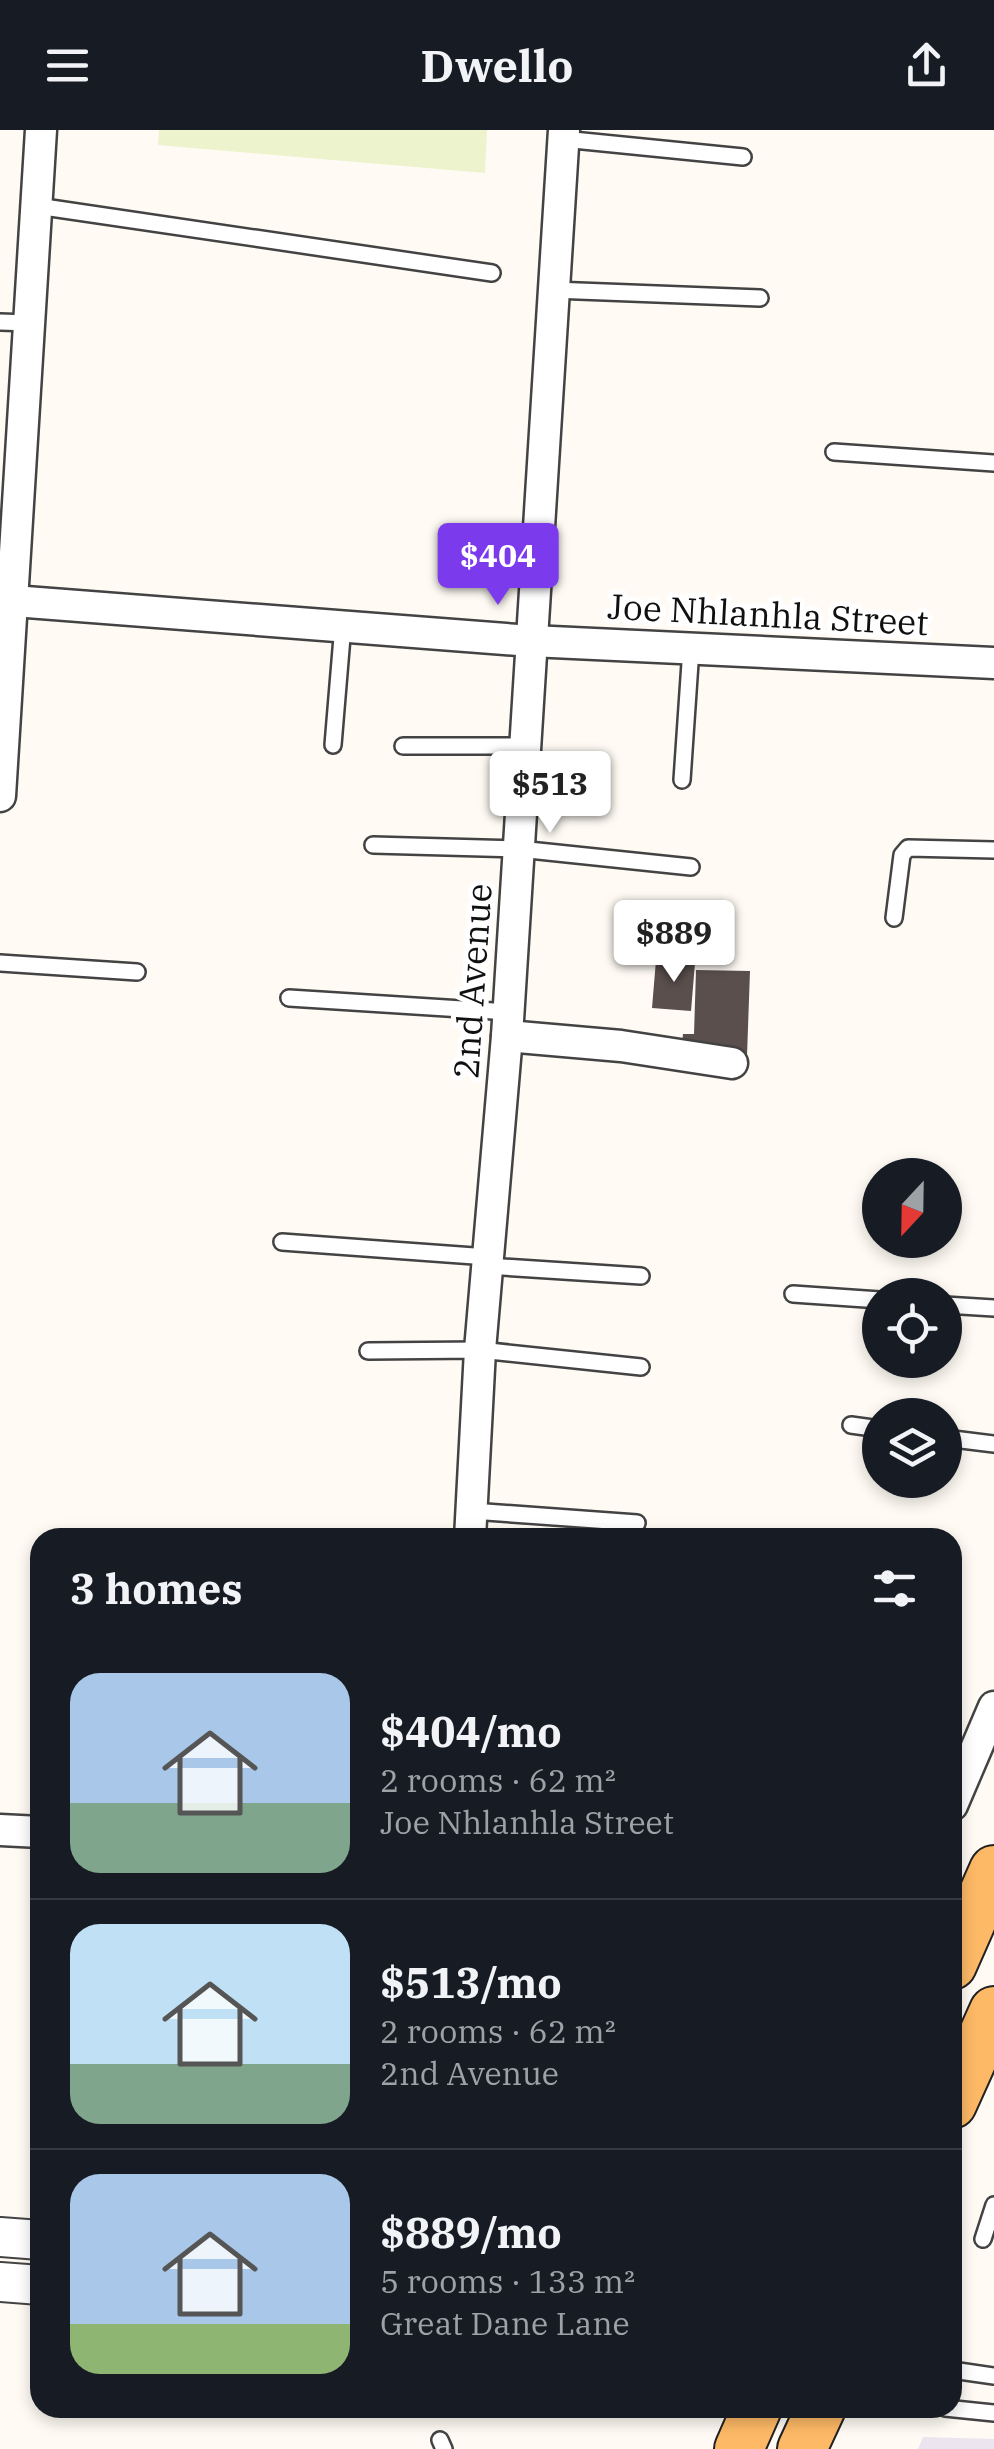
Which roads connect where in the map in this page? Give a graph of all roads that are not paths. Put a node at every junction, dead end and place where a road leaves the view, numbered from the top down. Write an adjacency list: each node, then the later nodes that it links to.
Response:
1 (41, 130): 4 (street)
2 (563, 135): 3 (lane); 6 (street, 2nd Avenue)
3 (743, 156)
4 (36, 206): 5 (lane); 8 (street)
5 (492, 273)
6 (554, 290): 7 (lane); 13 (street, 2nd Avenue)
7 (760, 298)
8 (15, 323): 11 (street)
9 (834, 452): 10 (lane)
10 (994, 463)
11 (6, 600): 12 (street, Joe Nhlanhla Street); 20 (street)
12 (343, 626): 13 (street, Joe Nhlanhla Street); 16 (lane)
13 (531, 640): 14 (street, Joe Nhlanhla Street); 18 (street, 2nd Avenue)
14 (691, 648): 15 (street, Joe Nhlanhla Street); 19 (lane)
15 (994, 663)
16 (333, 744)
17 (403, 746): 18 (lane)
18 (525, 746): 22 (street, 2nd Avenue)
19 (682, 780)
20 (0, 796)
21 (373, 845): 22 (lane)
22 (519, 848): 24 (lane); 29 (street, 2nd Avenue)
23 (994, 850): 25 (lane)
24 (691, 867)
25 (894, 918)
26 (0, 963): 27 (lane)
27 (137, 972)
28 (289, 998): 29 (lane)
29 (508, 1024): 30 (street); 32 (street, 2nd Avenue)
30 (732, 1063)
31 (282, 1242): 32 (lane)
32 (488, 1262): 33 (lane); 38 (street, 2nd Avenue)
33 (641, 1276)
34 (793, 1294): 35 (lane)
35 (862, 1299)
36 (962, 1306): 37 (lane)
37 (994, 1308)
38 (480, 1350): 39 (lane); 40 (lane); 46 (street, 2nd Avenue)
39 (368, 1351)
40 (640, 1366)
41 (851, 1424): 42 (lane)
42 (862, 1426)
43 (962, 1440): 44 (lane)
44 (994, 1444)
45 (637, 1523): 46 (lane)
46 (471, 1524)
47 (994, 1707): 48 (street)
48 (962, 1781)
49 (0, 1830): 50 (street)
50 (30, 1832)
51 (994, 1870): 52 (main road)
52 (962, 1942)
53 (994, 2011): 54 (main road)
54 (962, 2082)
55 (994, 2205): 58 (lane)
56 (0, 2237): 57 (street)
57 (30, 2239)
58 (983, 2239)
59 (0, 2282): 60 (street)
60 (30, 2284)
61 (962, 2371): 62 (lane)
62 (994, 2376)
63 (962, 2410): 64 (lane)
64 (994, 2414)
65 (753, 2418): 67 (main road)
66 (816, 2418): 68 (main road)
67 (739, 2449)
68 (802, 2449)

